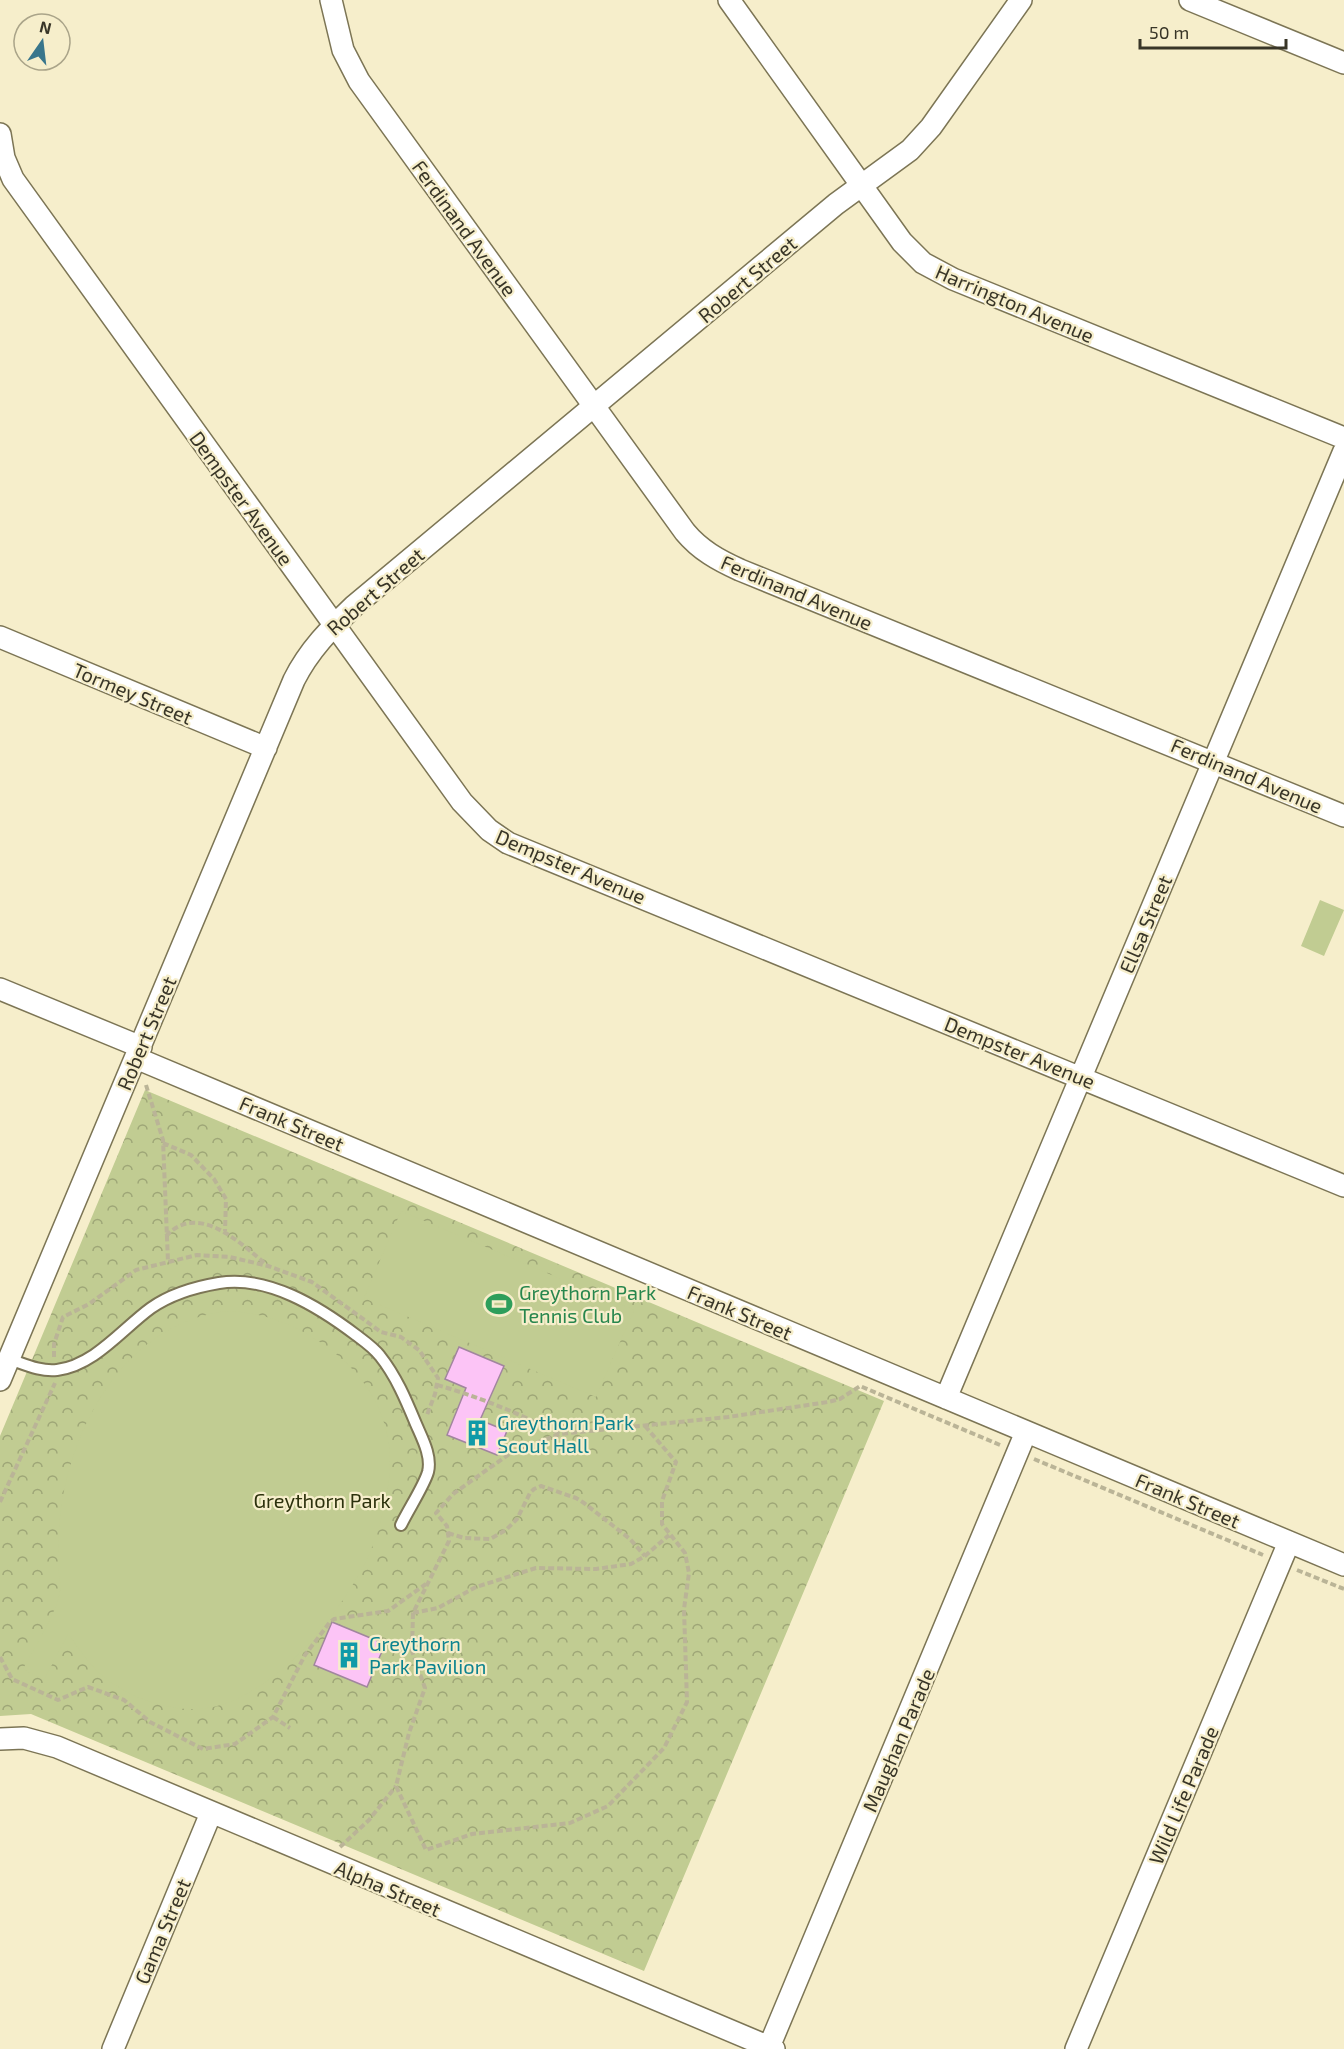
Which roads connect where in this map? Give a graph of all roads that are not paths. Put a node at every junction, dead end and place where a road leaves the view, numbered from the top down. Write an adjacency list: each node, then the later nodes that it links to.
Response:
1 (332, 0): 8 (street, Ferdinand Avenue)
2 (729, 0): 7 (street, Harrington Avenue)
3 (1021, 0): 7 (street, Robert Street)
4 (1190, 0): 5 (street)
5 (1344, 63)
6 (0, 135): 11 (street, Dempster Avenue)
7 (862, 186): 8 (street, Robert Street); 9 (street, Harrington Avenue)
8 (594, 406): 11 (street, Robert Street); 14 (street, Ferdinand Avenue)
9 (1344, 438)
10 (1344, 450): 14 (street, Ellsa Street)
11 (334, 625): 13 (street, Robert Street); 18 (street, Dempster Avenue)
12 (0, 637): 13 (street, Tormey Street)
13 (266, 748): 17 (street, Robert Street)
14 (1213, 761): 15 (street, Ferdinand Avenue); 18 (street, Ellsa Street)
15 (1344, 816)
16 (0, 988): 17 (street, Frank Street)
17 (138, 1052): 20 (street, Robert Street); 22 (street, Frank Street)
18 (1080, 1076): 19 (street, Dempster Avenue); 22 (street, Ellsa Street)
19 (1344, 1186)
20 (4, 1357): 21 (street, Robert Street); 24 (lane)
21 (0, 1380)
22 (946, 1398): 23 (street, Frank Street)
23 (1026, 1432): 25 (street, Frank Street); 29 (street, Maughan Parade)
24 (401, 1525)
25 (1289, 1542): 26 (street, Frank Street); 31 (street, Wild Life Parade)
26 (1344, 1565)
27 (0, 1739): 28 (street, Alpha Street)
28 (211, 1813): 29 (street, Alpha Street); 30 (street, Gama Street)
29 (772, 2048)
30 (113, 2049)
31 (1076, 2049)

